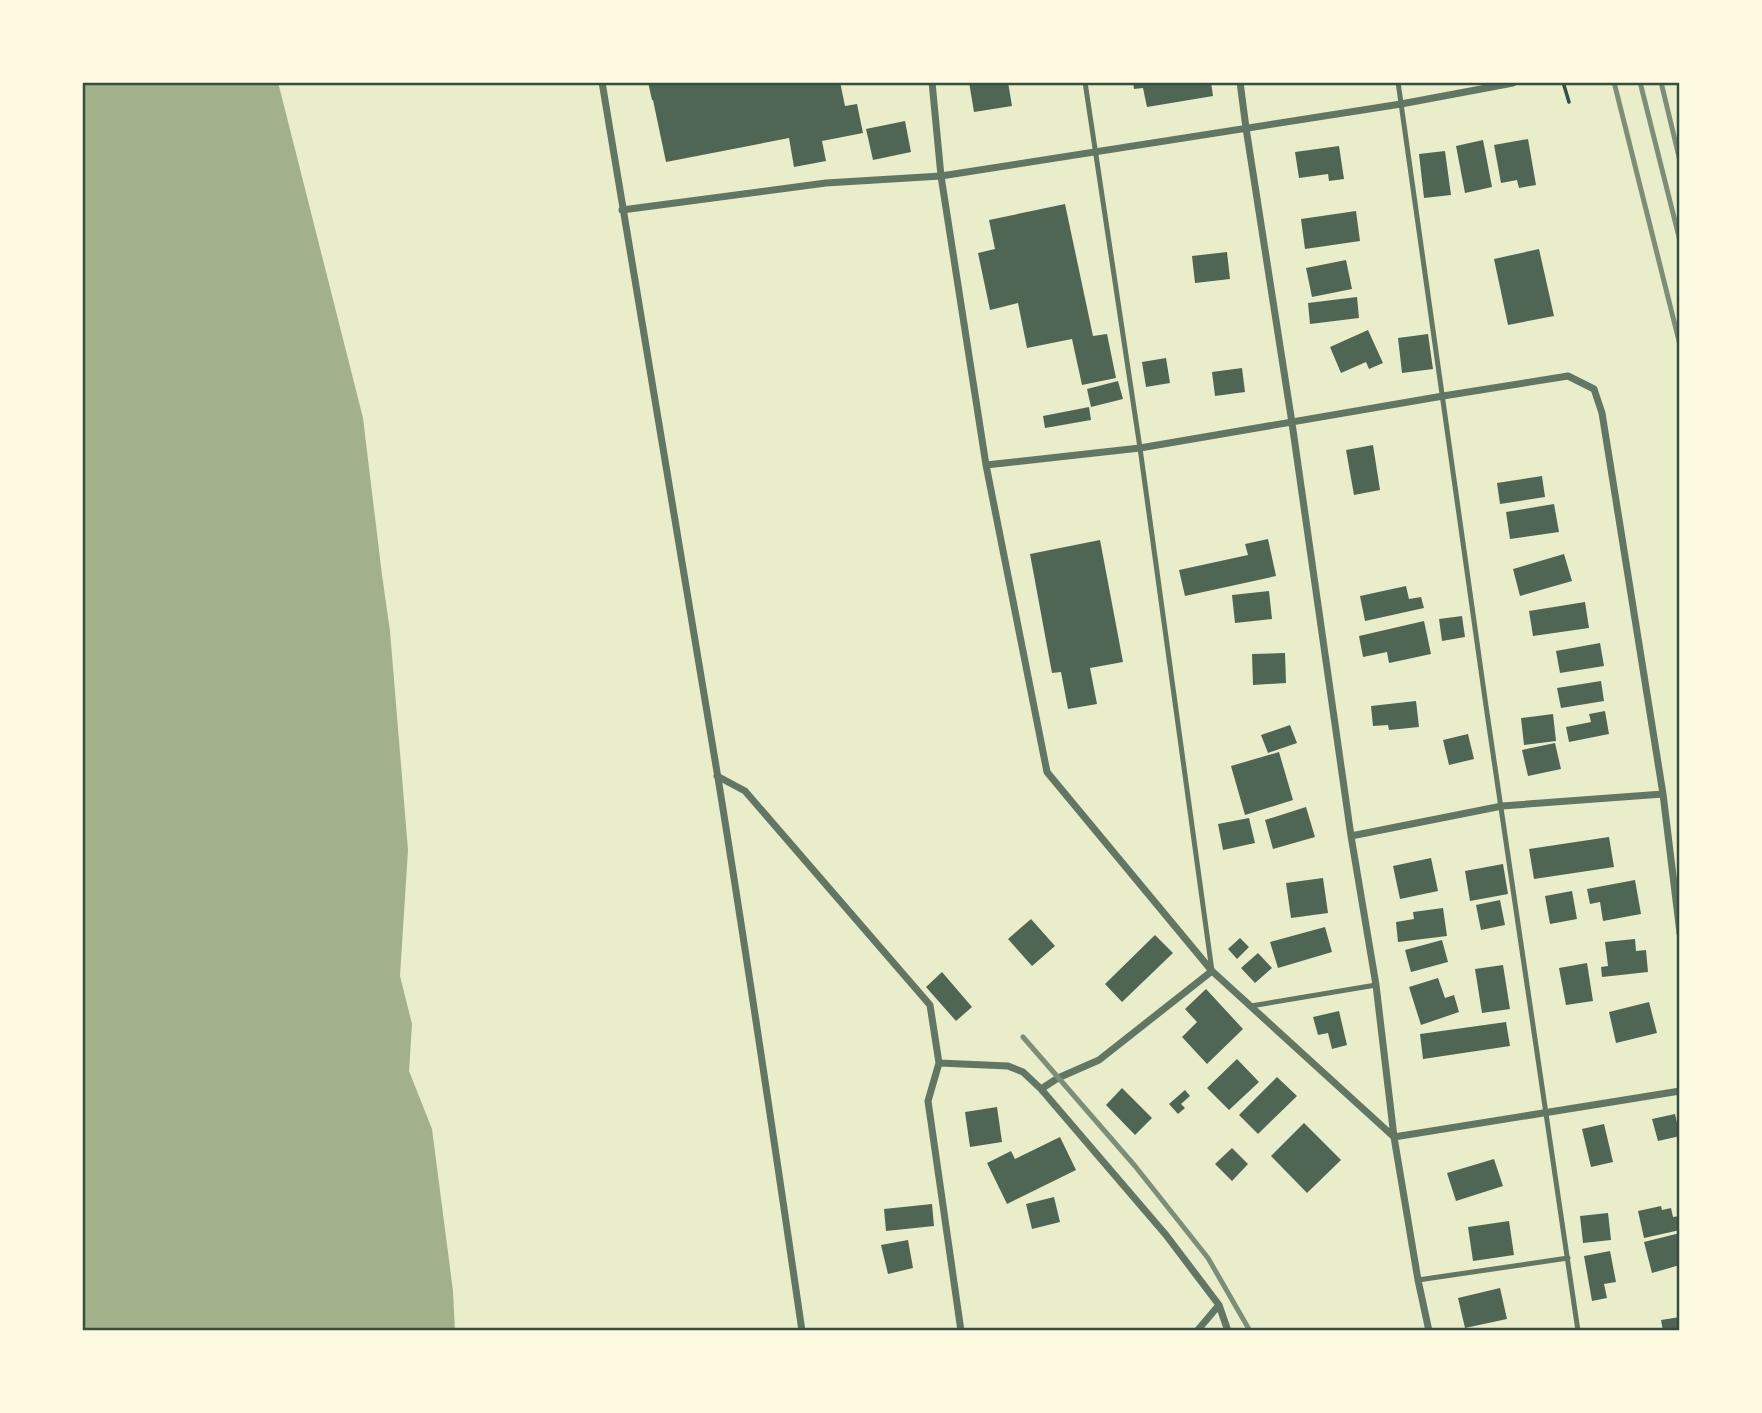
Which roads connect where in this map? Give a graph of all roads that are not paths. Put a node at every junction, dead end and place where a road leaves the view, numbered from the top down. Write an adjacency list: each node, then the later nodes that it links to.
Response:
1 (603, 82): 11 (street)
2 (932, 82): 10 (street)
3 (1086, 82): 9 (lane)
4 (1240, 82): 8 (street)
5 (1398, 82): 7 (lane)
6 (1513, 83): 7 (street)
7 (1401, 104): 8 (street); 12 (lane)
8 (1246, 128): 9 (street); 13 (street)
9 (1096, 152): 10 (street); 14 (lane)
10 (941, 176): 11 (street); 15 (street)
11 (622, 210): 16 (street)
12 (1443, 396): 13 (street); 17 (street); 18 (lane)
13 (1293, 423): 14 (street); 19 (street)
14 (1140, 448): 15 (street); 21 (lane)
15 (986, 465): 21 (street)
16 (718, 776): 24 (street); 32 (street)
17 (1663, 794): 18 (street); 20 (street)
18 (1502, 806): 19 (street); 27 (lane)
19 (1352, 836): 22 (street)
20 (1680, 933)
21 (1212, 971): 23 (street); 25 (street)
22 (1376, 985): 23 (lane); 28 (street)
23 (1251, 1006): 28 (street)
24 (939, 1063): 25 (street); 33 (street)
25 (1041, 1089): 31 (street)
26 (1680, 1091): 27 (street)
27 (1547, 1112): 28 (street); 29 (lane)
28 (1394, 1137): 30 (street)
29 (1568, 1258): 30 (lane); 37 (lane)
30 (1418, 1280): 36 (street)
31 (1219, 1306): 34 (street); 35 (street)
32 (802, 1331)
33 (961, 1331)
34 (1197, 1331)
35 (1228, 1331)
36 (1429, 1331)
37 (1578, 1331)

